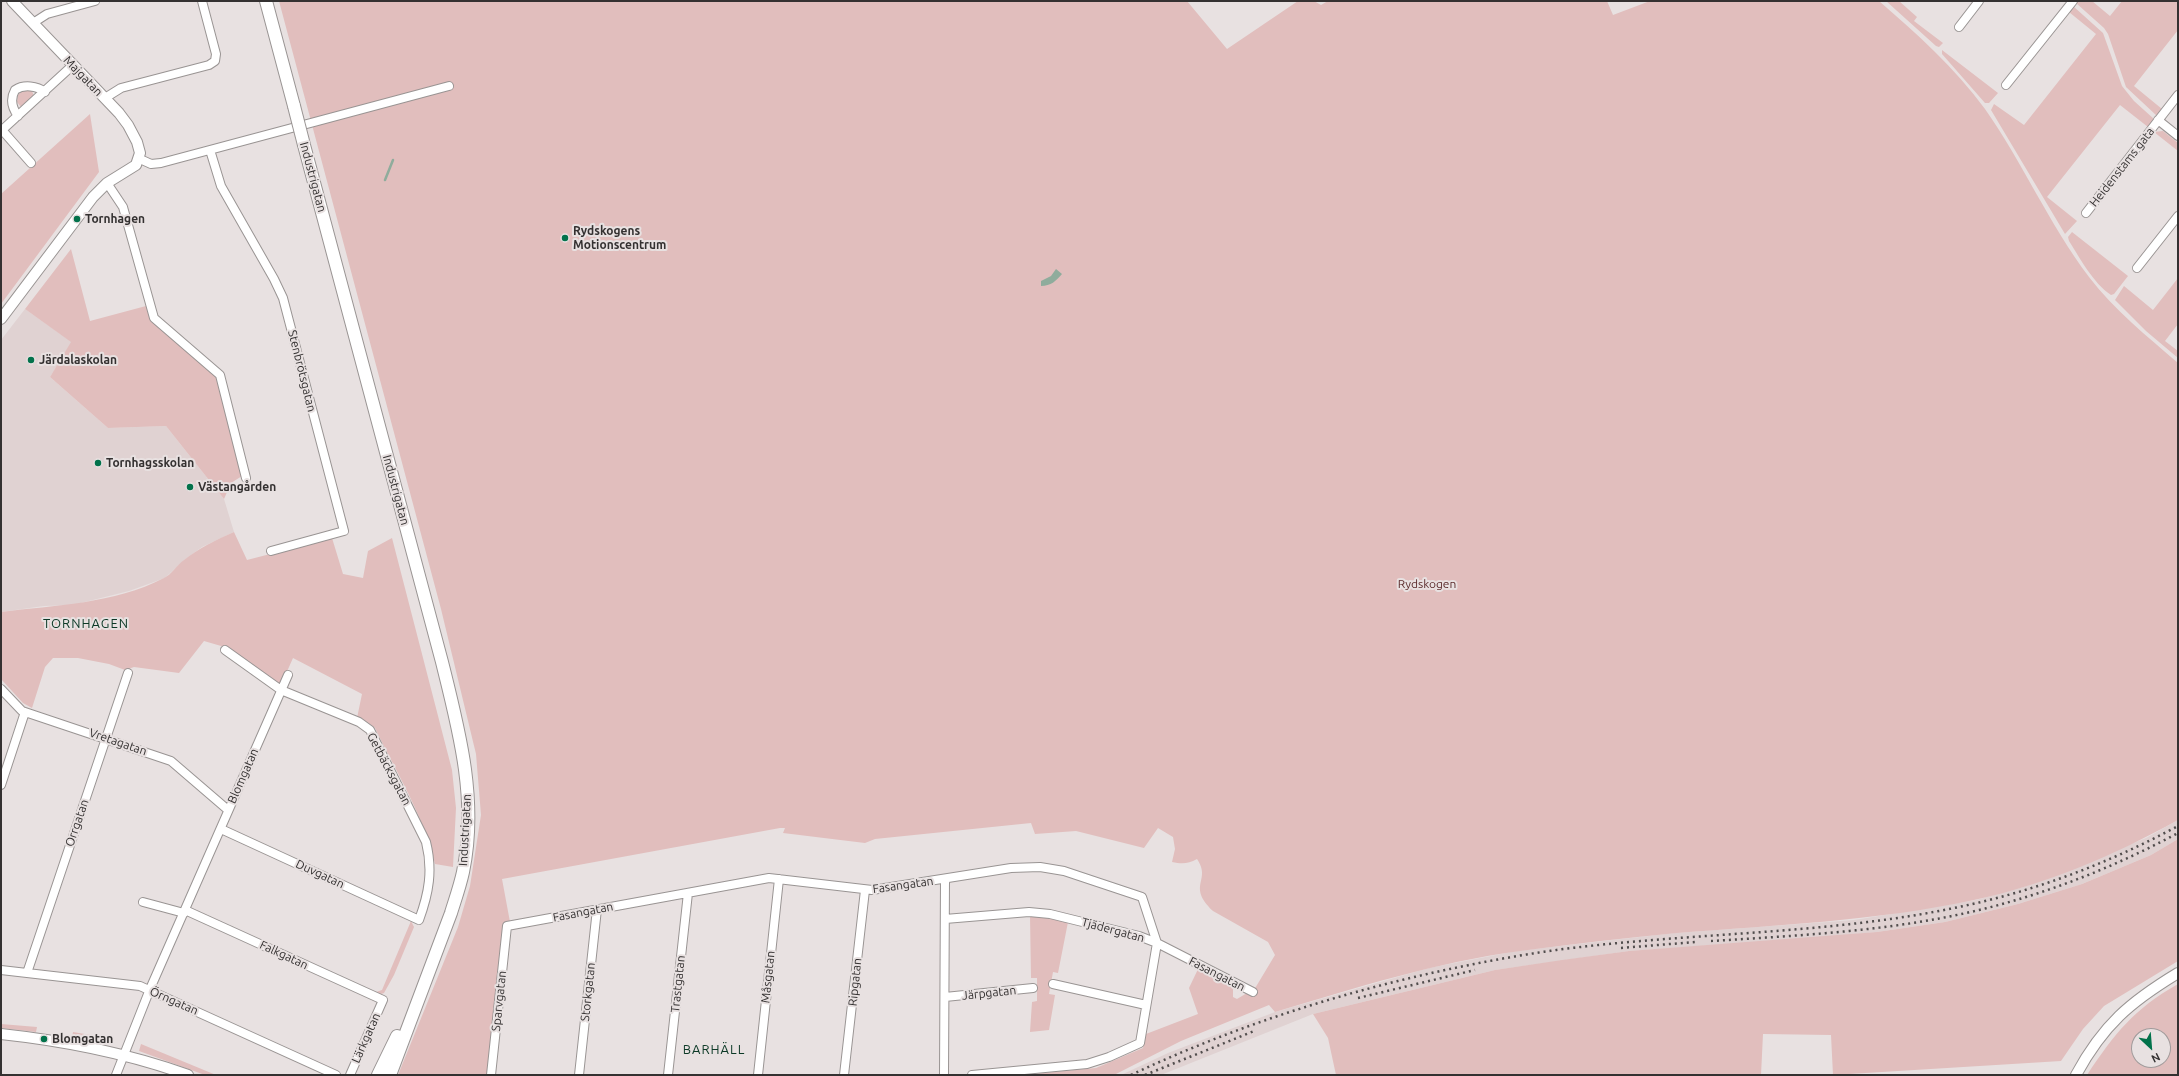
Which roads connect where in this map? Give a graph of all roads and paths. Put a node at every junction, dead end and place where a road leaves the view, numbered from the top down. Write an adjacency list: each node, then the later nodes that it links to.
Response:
1 (12, 1): 7 (street, Majgatan)
2 (95, 1): 7 (street)
3 (202, 1): 14 (street)
4 (266, 1): 53 (main road, Industrigatan, bridge)
5 (1979, 1): 8 (street)
6 (2073, 1): 11 (street)
7 (33, 23): 9 (street, Majgatan)
8 (1959, 27)
9 (73, 65): 12 (street); 14 (street, Majgatan)
10 (449, 86): 19 (street)
11 (2006, 86)
12 (45, 92): 15 (street); 15 (street)
13 (2178, 95): 16 (street, Heidenstams gata)
14 (105, 98): 20 (street, Majgatan)
15 (18, 116): 17 (street)
16 (2158, 120): 18 (street, Heidenstams gata); 23 (street, Heidenstams gata)
17 (2, 131): 21 (street)
18 (2178, 136)
19 (210, 150): 20 (street); 28 (street, Stenbrötsgatan)
20 (140, 159): 22 (street)
21 (31, 163)
22 (107, 184): 26 (street); 27 (street)
23 (2086, 213)
24 (2178, 216): 25 (street)
25 (2137, 268)
26 (1, 320)
27 (246, 478)
28 (271, 551)
29 (225, 650): 33 (street, Getbäcksgatan)
30 (128, 673): 35 (street, Orrgatan)
31 (288, 675): 33 (street, Blomgatan)
32 (1, 689): 34 (street, Vretagatan)
33 (281, 690): 37 (street, Blomgatan); 47 (street, Getbäcksgatan)
34 (25, 712): 35 (street, Vretagatan); 36 (street)
35 (106, 738): 37 (street, Vretagatan); 51 (street, Orrgatan)
36 (1, 785)
37 (228, 810): 38 (street, Blomgatan)
38 (221, 829): 45 (street, Blomgatan); 47 (street, Duvgatan)
39 (945, 878): 41 (street, Fasangatan); 46 (street, Järpgatan); 49 (street, Fasangatan)
40 (779, 879): 41 (street, Fasangatan); 42 (street, Fasangatan); 72 (street, Måsgatan)
41 (865, 890): 73 (street, Ripgatan)
42 (688, 893): 44 (street, Fasangatan); 71 (street, Trastgatan)
43 (143, 902): 45 (street, Falkgatan)
44 (597, 909): 48 (street, Fasangatan); 70 (street, Storkgatan)
45 (185, 911): 56 (street, Blomgatan); 59 (street, Falkgatan)
46 (945, 919): 49 (street, Tjädergatan); 58 (street, Järpgatan)
47 (419, 920)
48 (508, 926): 69 (street, Sparvgatan)
49 (1157, 943): 57 (street, Fasangatan); 60 (street, Tjädergatan)
50 (1, 970): 51 (street, Örngatan)
51 (27, 973): 56 (street, Örngatan)
52 (2178, 973): 76 (street)
53 (424, 981): 67 (main road, Industrigatan); 68 (main road, Industrigatan)
54 (1053, 984): 60 (street)
55 (1033, 988): 58 (street, Järpgatan)
56 (150, 990): 62 (street, Blomgatan); 65 (street, Örngatan)
57 (1253, 992)
58 (945, 997): 74 (street, Järpgatan)
59 (383, 1000): 66 (street, Lärkgatan)
60 (1146, 1005): 75 (street, Tjädergatan)
61 (1, 1034): 62 (street)
62 (123, 1054): 63 (street, Blomgatan); 64 (street)
63 (116, 1075)
64 (188, 1075)
65 (336, 1075)
66 (350, 1075)
67 (378, 1075)
68 (390, 1075)
69 (491, 1075)
70 (579, 1075)
71 (668, 1075)
72 (758, 1075)
73 (844, 1075)
74 (944, 1075)
75 (972, 1075)
76 (2077, 1075)

